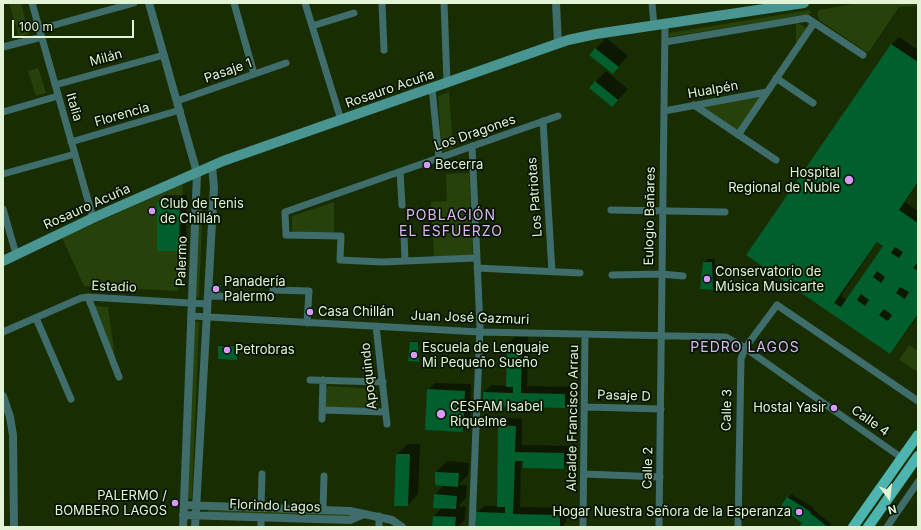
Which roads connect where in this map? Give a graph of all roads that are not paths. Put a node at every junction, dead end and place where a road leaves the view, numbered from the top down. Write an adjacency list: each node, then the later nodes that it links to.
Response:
1 (32, 3): 16 (street, Italia)
2 (134, 3): 16 (street)
3 (149, 3): 22 (street, Palermo)
4 (234, 3): 25 (street)
5 (305, 3): 14 (street)
6 (382, 3): 21 (street)
7 (444, 3): 27 (street)
8 (556, 3): 19 (street)
9 (652, 3): 15 (street)
10 (804, 3): 13 (main road, Rosauro Acuña)
11 (354, 13): 14 (street)
12 (814, 23): 18 (street); 23 (street); 26 (street)
13 (665, 25): 15 (main road, Rosauro Acuña); 18 (street, Eulogio Bañares)
14 (312, 26): 39 (street)
15 (654, 26): 19 (main road, Rosauro Acuña)
16 (40, 29): 17 (street, Italia)
17 (42, 37): 20 (street); 28 (street, Italia)
18 (665, 42): 36 (street, Eulogio Bañares)
19 (558, 44): 27 (main road, Rosauro Acuña)
20 (3, 47)
21 (384, 50)
22 (164, 55): 28 (street, Milán); 32 (street, Palermo)
23 (862, 55)
24 (286, 64): 25 (street, Pasaje 1)
25 (254, 74): 32 (street, Pasaje 1)
26 (776, 78): 30 (street); 33 (street)
27 (447, 82): 29 (main road, Rosauro Acuña)
28 (55, 85): 31 (street, Italia)
29 (432, 88): 39 (main road, Rosauro Acuña); 45 (street)
30 (767, 92): 34 (street, Hualpén); 41 (street)
31 (58, 96): 37 (street); 42 (street, Italia)
32 (177, 101): 35 (street, Palermo)
33 (813, 103)
34 (694, 105): 36 (street, Hualpén); 41 (street)
35 (180, 110): 42 (street, Florencia); 49 (street, Palermo)
36 (664, 111): 54 (street, Eulogio Bañares)
37 (3, 112)
38 (558, 116): 40 (street, Los Dragones)
39 (341, 120): 47 (main road, Rosauro Acuña)
40 (542, 121): 43 (street, Los Dragones); 63 (street, Los Patriotas)
41 (738, 135): 46 (street)
42 (71, 142): 44 (street, Italia)
43 (472, 146): 45 (street, Los Dragones); 59 (street)
44 (75, 154): 50 (street); 56 (street, Italia)
45 (439, 158): 48 (street, Los Dragones)
46 (776, 160)
47 (212, 166): 49 (main road, Rosauro Acuña); 71 (street, Palermo)
48 (400, 172): 51 (street); 61 (street, Los Dragones)
49 (198, 173): 56 (main road, Rosauro Acuña); 72 (street, Palermo)
50 (3, 174)
51 (402, 205)
52 (3, 209): 58 (street)
53 (611, 210): 54 (street)
54 (663, 211): 55 (street); 65 (street, Eulogio Bañares)
55 (725, 212)
56 (93, 218): 58 (main road, Rosauro Acuña)
57 (404, 235): 61 (street)
58 (16, 254): 60 (main road, Rosauro Acuña)
59 (476, 258): 61 (street); 62 (street)
60 (3, 261)
61 (405, 261)
62 (477, 268): 63 (street); 79 (street)
63 (552, 272): 64 (street)
64 (580, 274)
65 (661, 274): 66 (street); 67 (street); 81 (street, Eulogio Bañares)
66 (612, 275)
67 (682, 276)
68 (273, 290): 76 (street)
69 (88, 297): 72 (street, Estadio); 75 (street, Estadio); 83 (street)
70 (247, 297): 71 (street)
71 (207, 300): 72 (street, Estadio); 74 (street, Palermo)
72 (192, 302): 73 (street, Palermo)
73 (192, 316): 74 (street, Juan José Gazmuri); 105 (street, Palermo)
74 (206, 317): 76 (street, Juan José Gazmuri); 106 (street, Palermo)
75 (36, 318): 78 (street, Estadio); 88 (street)
76 (307, 323): 77 (street, Juan José Gazmuri)
77 (376, 326): 79 (street, Juan José Gazmuri); 86 (street, Apoquindo)
78 (3, 332)
79 (480, 332): 80 (street, Juan José Gazmuri); 120 (street)
80 (585, 334): 81 (street, Juan José Gazmuri); 90 (street, Alcalde Francisco Arrau)
81 (660, 335): 82 (street, Juan José Gazmuri); 91 (street, Eulogio Bañares)
82 (745, 348): 89 (street, Calle 3); 99 (street, Calle 4); 123 (street, Calle 3)
83 (119, 377)
84 (310, 380): 85 (street)
85 (323, 380): 86 (street); 92 (street)
86 (383, 382): 93 (street, Apoquindo)
87 (3, 396): 94 (street)
88 (71, 399)
89 (918, 401)
90 (586, 407): 91 (street, Pasaje D); 101 (street, Alcalde Francisco Arrau)
91 (661, 409): 103 (street, Calle 2)
92 (322, 410): 93 (street); 95 (street)
93 (385, 412): 96 (street, Apoquindo)
94 (6, 419): 114 (street)
95 (322, 419)
96 (387, 424)
97 (918, 435): 99 (main road)
98 (918, 456): 125 (main road)
99 (902, 458): 124 (main road)
100 (262, 474): 107 (street)
101 (584, 474): 103 (street); 121 (street, Alcalde Francisco Arrau)
102 (324, 476): 108 (street)
103 (660, 477): 122 (street, Calle 2)
104 (918, 482): 126 (street)
105 (184, 505): 106 (street, Florindo Lagos); 109 (street, Palermo)
106 (196, 505): 107 (street, Florindo Lagos); 111 (street, Palermo)
107 (261, 508): 108 (street, Florindo Lagos)
108 (322, 510): 110 (street, Florindo Lagos)
109 (183, 514): 111 (street, Florindo Lagos); 115 (street, Palermo)
110 (364, 514): 112 (street, Florindo Lagos); 113 (street, Florindo Lagos)
111 (196, 515): 113 (street, Florindo Lagos); 116 (street, Palermo)
112 (378, 516): 118 (street); 119 (street, Florindo Lagos)
113 (261, 517): 117 (street)
114 (14, 527)
115 (183, 527)
116 (195, 527)
117 (261, 527)
118 (379, 527)
119 (402, 527)
120 (472, 527)
121 (584, 527)
122 (660, 527)
123 (738, 527)
124 (853, 527)
125 (868, 527)
126 (887, 527)

